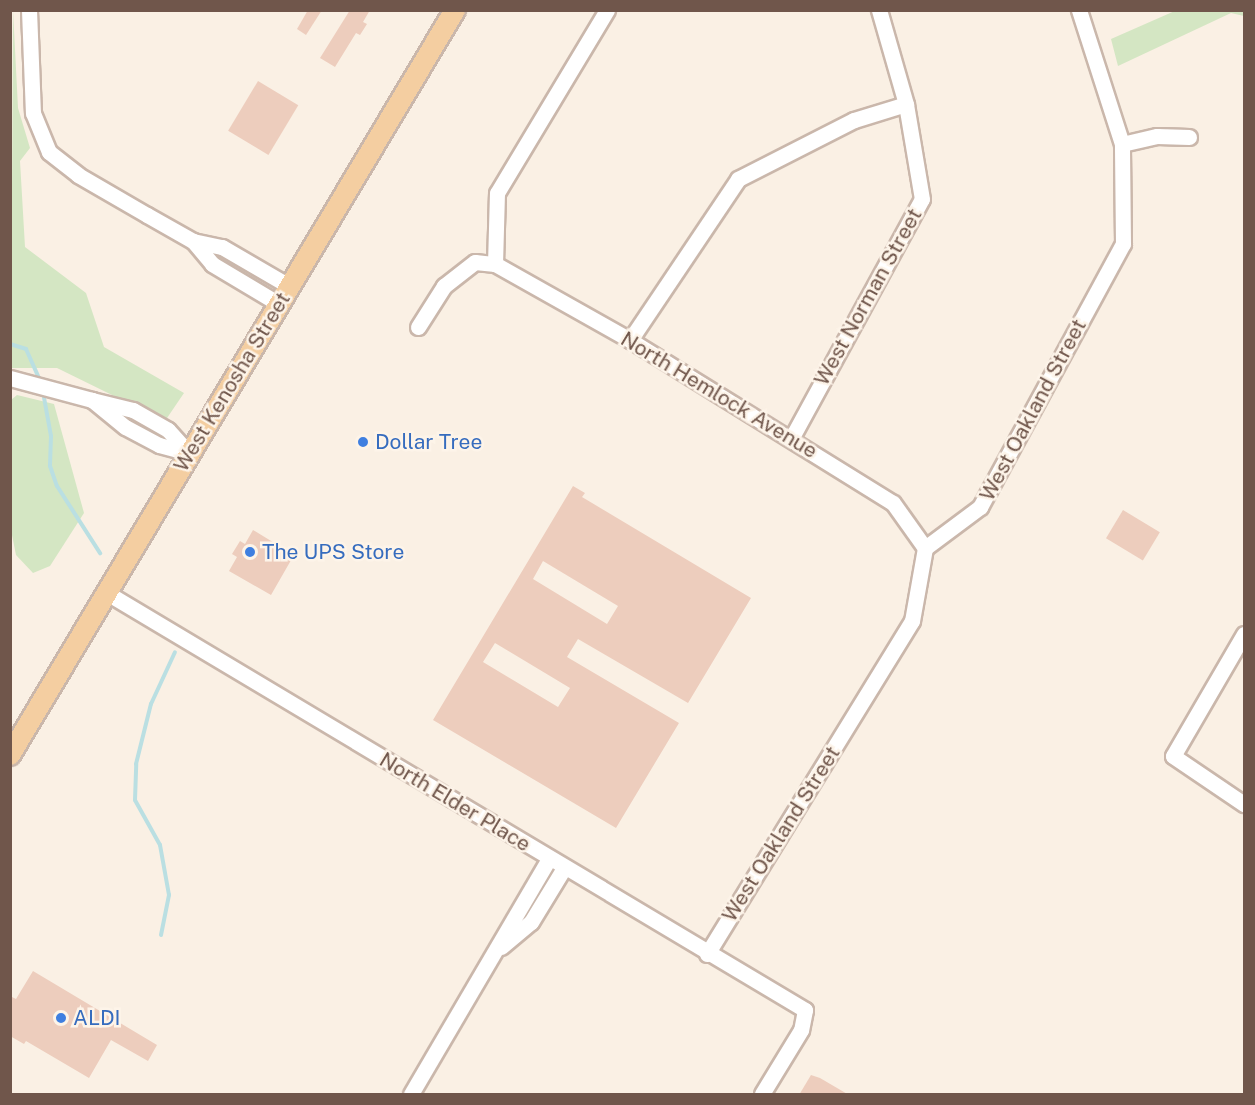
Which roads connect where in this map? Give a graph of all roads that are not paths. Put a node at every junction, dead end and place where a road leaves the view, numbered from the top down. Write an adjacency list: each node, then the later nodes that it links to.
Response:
1 (29, 10): 9 (street)
2 (455, 10): 11 (main road, West Kenosha Street)
3 (607, 10): 10 (street)
4 (879, 10): 6 (street, West Norman Street)
5 (1078, 10): 8 (street, West Oakland Street)
6 (906, 104): 14 (street); 16 (street, West Norman Street)
7 (1189, 137): 8 (street)
8 (1122, 144): 18 (street, West Oakland Street)
9 (193, 241): 11 (street); 12 (street)
10 (495, 264): 13 (street); 14 (street, North Hemlock Avenue)
11 (289, 286): 12 (main road, West Kenosha Street)
12 (279, 304): 17 (main road, West Kenosha Street)
13 (418, 327)
14 (630, 340): 16 (street, North Hemlock Avenue)
15 (10, 378): 17 (street)
16 (791, 439): 18 (street, North Hemlock Avenue)
17 (189, 453): 19 (main road, West Kenosha Street)
18 (925, 548): 26 (street, West Oakland Street)
19 (107, 593): 21 (main road, West Kenosha Street); 23 (street, North Elder Place)
20 (1245, 634): 22 (street)
21 (10, 755)
22 (1245, 804)
23 (549, 859): 24 (street, North Elder Place); 25 (street)
24 (564, 868): 25 (street); 26 (street, North Elder Place)
25 (499, 948): 27 (street)
26 (707, 954): 28 (street, North Elder Place)
27 (411, 1095)
28 (762, 1095)

